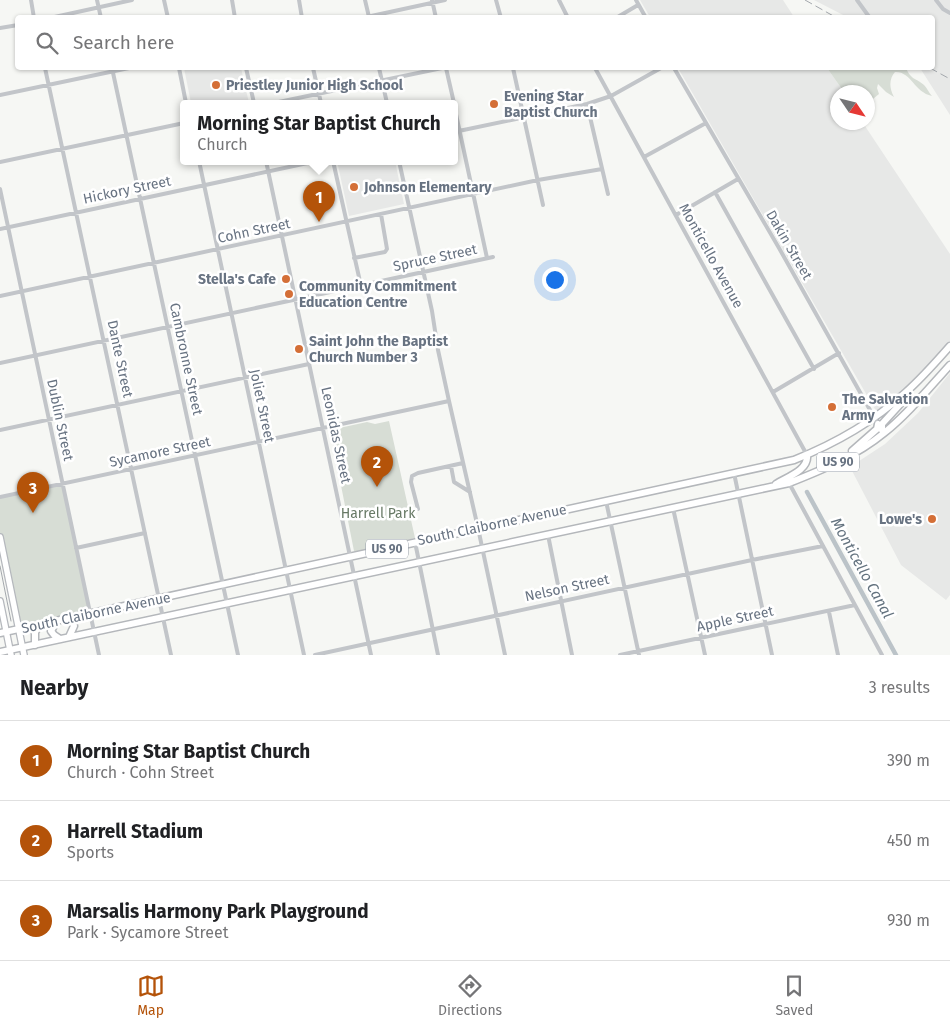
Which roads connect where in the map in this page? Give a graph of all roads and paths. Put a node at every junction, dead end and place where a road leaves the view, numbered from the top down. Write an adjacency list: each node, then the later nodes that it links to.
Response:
1 (31, 0): 18 (street)
2 (98, 0): 16 (street)
3 (132, 0): 16 (street)
4 (164, 0): 21 (street)
5 (232, 0): 22 (street)
6 (298, 0): 23 (street)
7 (365, 0): 24 (street)
8 (445, 0): 14 (street)
9 (496, 0): 27 (street)
10 (559, 0): 28 (street)
11 (636, 0): 15 (street)
12 (858, 0): 31 (street)
13 (936, 0): 17 (street)
14 (432, 1): 25 (street); 26 (street)
15 (638, 5): 29 (street); 30 (street)
16 (99, 7): 19 (street); 20 (street)
17 (950, 13)
18 (34, 15)
19 (63, 15)
20 (100, 15)
21 (167, 15)
22 (234, 15)
23 (301, 15)
24 (368, 15)
25 (376, 15)
26 (435, 15)
27 (500, 15)
28 (566, 15)
29 (621, 15)
30 (644, 15)
31 (868, 15)
32 (15, 26): 33 (street)
33 (0, 28)
34 (45, 70): 48 (street, Dante Street)
35 (108, 70): 48 (street)
36 (112, 70): 64 (street, Cambronne Street)
37 (179, 70): 52 (street)
38 (246, 70): 53 (street)
39 (313, 70): 49 (street)
40 (380, 70): 47 (street)
41 (432, 70): 47 (street)
42 (446, 70): 57 (street)
43 (513, 70): 59 (street)
44 (596, 70): 51 (street, Monticello Avenue)
45 (657, 70): 51 (street)
46 (675, 70): 61 (street, Dakin Street)
47 (382, 80): 49 (street); 56 (street)
48 (49, 85): 50 (street); 65 (street, Dante Street)
49 (319, 94): 54 (street); 55 (street)
50 (0, 95)
51 (611, 96): 58 (street); 66 (street, Monticello Avenue)
52 (185, 100)
53 (253, 100)
54 (289, 100)
55 (320, 100)
56 (386, 100)
57 (453, 100)
58 (587, 104): 59 (street); 73 (street)
59 (524, 117): 63 (street); 76 (street)
60 (458, 121): 63 (street)
61 (706, 123): 66 (street); 75 (street, Dakin Street)
62 (180, 124): 64 (street)
63 (460, 130): 80 (street)
64 (126, 135): 65 (street); 82 (street, Cambronne Street)
65 (63, 149): 67 (street); 85 (street, Dante Street)
66 (644, 156): 87 (street, Monticello Avenue)
67 (0, 162)
68 (200, 165): 77 (street, Joliet Street)
69 (267, 165): 74 (street, Leonidas Street)
70 (297, 165): 74 (street, Hickory Street)
71 (334, 165): 88 (street)
72 (400, 165): 84 (street)
73 (602, 169): 76 (street, Cohn Street); 81 (street)
74 (268, 171): 77 (street, Hickory Street); 91 (street, Leonidas Street)
75 (738, 179): 79 (street); 107 (street, Dakin Street)
76 (538, 180): 80 (street, Cohn Street); 83 (street)
77 (204, 185): 82 (street, Hickory Street); 92 (street, Joliet Street)
78 (0, 189): 89 (street, Dublin Street)
79 (715, 192): 87 (street); 112 (street)
80 (473, 194): 84 (street, Cohn Street); 95 (street)
81 (608, 194)
82 (140, 199): 85 (street, Hickory Street); 96 (street, Cambronne Street)
83 (543, 205)
84 (409, 208): 86 (street, Cohn Street); 97 (street)
85 (77, 213): 89 (street, Hickory Street); 98 (street, Dante Street)
86 (380, 214): 88 (street, Cohn Street); 94 (street)
87 (676, 215): 116 (street, Monticello Avenue)
88 (346, 222): 91 (street, Cohn Street); 94 (street)
89 (8, 227): 90 (street, Hickory Street); 100 (street, Dublin Street)
90 (0, 229)
91 (282, 236): 92 (street, Cohn Street); 102 (street, Leonidas Street)
92 (218, 250): 96 (street, Cohn Street); 103 (street, Joliet Street)
93 (493, 257): 95 (street, Spruce Street)
94 (354, 258): 99 (street)
95 (487, 258): 97 (street, Spruce Street)
96 (154, 264): 98 (street, Cohn Street); 104 (street, Cambronne Street)
97 (424, 272): 99 (street, Spruce Street); 117 (street)
98 (91, 277): 100 (street, Cohn Street); 105 (street, Dante Street)
99 (361, 286): 102 (street, Spruce Street)
100 (22, 292): 101 (street, Cohn Street); 108 (street, Dublin Street)
101 (0, 296)
102 (297, 299): 103 (street, Spruce Street); 110 (street, Leonidas Street)
103 (231, 313): 104 (street, Spruce Street); 113 (street, Joliet Street)
104 (168, 327): 105 (street, Spruce Street); 115 (street, Cambronne Street)
105 (104, 340): 108 (street, Spruce Street); 118 (street, Dante Street)
106 (950, 346): 114 (main road, US 90)
107 (839, 353): 112 (street); 120 (street, Dakin Street)
108 (35, 355): 109 (street, Spruce Street); 119 (street, Dublin Street)
109 (0, 363)
110 (309, 364): 113 (street); 121 (street, Leonidas Street)
111 (950, 364): 120 (main road, US 90)
112 (814, 369): 116 (street)
113 (245, 378): 115 (street); 123 (street, Joliet Street)
114 (909, 390): 120 (main road, US 90); 120 (main road)
115 (181, 391): 118 (street); 125 (street, Cambronne Street)
116 (772, 392): 124 (street, Monticello Avenue)
117 (449, 401): 121 (street, Sycamore Street); 127 (street)
118 (118, 404): 119 (street); 129 (street, Dante Street)
119 (49, 419): 122 (street); 132 (street, Dublin Street)
120 (880, 426): 124 (main road, US 90); 126 (main road, US 90); 126 (main road)
121 (324, 428): 123 (street, Sycamore Street); 149 (street, Leonidas Street)
122 (0, 430)
123 (259, 443): 125 (street, Sycamore Street); 153 (street, Joliet Street)
124 (807, 455): 130 (main road, South Claiborne Avenue / US 90); 133 (main road)
125 (195, 456): 129 (street, Sycamore Street); 158 (street, Cambronne Street)
126 (849, 456): 131 (main road, US 90)
127 (463, 463): 128 (street); 134 (street)
128 (451, 466): 134 (street); 139 (street)
129 (131, 469): 132 (street, Sycamore Street); 142 (street, Dante Street)
130 (734, 473): 135 (street); 137 (main road, South Claiborne Avenue / US 90)
131 (789, 483): 133 (main road, South Claiborne Avenue / US 90); 146 (street)
132 (63, 484): 136 (street, Sycamore Street); 147 (street, Dublin Street)
133 (772, 486): 135 (main road, South Claiborne Avenue / US 90)
134 (470, 492): 141 (street)
135 (737, 494): 138 (main road, South Claiborne Avenue / US 90); 150 (street)
136 (0, 498)
137 (606, 501): 140 (street); 141 (main road, South Claiborne Avenue / US 90)
138 (673, 508): 140 (main road, South Claiborne Avenue / US 90); 155 (street)
139 (418, 510)
140 (610, 521): 143 (main road, South Claiborne Avenue / US 90); 159 (street)
141 (478, 528): 145 (main road, South Claiborne Avenue / US 90); 148 (street)
142 (144, 533): 147 (street); 161 (street, Dante Street)
143 (548, 535): 148 (main road, South Claiborne Avenue / US 90); 163 (street)
144 (0, 537): 152 (main road)
145 (415, 542): 149 (main road, South Claiborne Avenue / US 90); 151 (street)
146 (823, 546): 150 (street, Nelson Street); 165 (street)
147 (76, 548): 167 (street, Dublin Street)
148 (483, 548): 151 (main road, South Claiborne Avenue / US 90); 168 (street)
149 (351, 557): 153 (main road, South Claiborne Avenue / US 90); 157 (street, Leonidas Street)
150 (752, 560): 155 (street, Nelson Street); 172 (street)
151 (419, 562): 157 (main road, South Claiborne Avenue / US 90); 175 (street)
152 (3, 564): 156 (main road)
153 (286, 571): 158 (main road, South Claiborne Avenue / US 90); 160 (street, Joliet Street)
154 (0, 573): 156 (main road)
155 (688, 574): 159 (street, Nelson Street); 179 (street)
156 (8, 575): 174 (main road)
157 (354, 576): 160 (main road, South Claiborne Avenue / US 90); 181 (street, Leonidas Street)
158 (223, 585): 161 (main road, South Claiborne Avenue / US 90); 164 (street, Cambronne Street)
159 (624, 588): 163 (street, Nelson Street); 186 (street)
160 (290, 590): 164 (main road, South Claiborne Avenue / US 90); 191 (street, Joliet Street)
161 (158, 600): 167 (main road, South Claiborne Avenue / US 90); 169 (street, Dante Street)
162 (0, 601): 177 (main road)
163 (561, 601): 168 (street, Nelson Street); 196 (street)
164 (227, 603): 169 (main road, South Claiborne Avenue / US 90); 190 (street, Cambronne Street)
165 (855, 605): 166 (street, Apple Street); 201 (street)
166 (828, 612): 172 (street, Apple Street); 200 (street)
167 (90, 614): 170 (main road, South Claiborne Avenue / US 90); 176 (street, Dublin Street)
168 (496, 615): 175 (street, Nelson Street); 195 (street)
169 (163, 617): 176 (main road, South Claiborne Avenue / US 90); 189 (street, Dante Street)
170 (67, 619): 171 (main road, South Claiborne Avenue / US 90); 178 (main road)
171 (56, 622): 173 (main road, South Claiborne Avenue / US 90); 180 (main road)
172 (766, 624): 179 (street, Apple Street); 199 (street)
173 (40, 625): 174 (main road, South Claiborne Avenue / US 90); 182 (main road)
174 (19, 629): 177 (main road, South Claiborne Avenue / US 90); 183 (main road)
175 (433, 629): 181 (street, Nelson Street); 194 (street)
176 (94, 632): 178 (main road, South Claiborne Avenue / US 90); 188 (street, Dublin Street)
177 (3, 633): 185 (main road)
178 (69, 637): 180 (main road, South Claiborne Avenue / US 90)
179 (702, 638): 186 (street, Apple Street); 198 (street)
180 (60, 639): 182 (main road, South Claiborne Avenue / US 90)
181 (369, 642): 192 (street, Nelson Street); 193 (street, Leonidas Street)
182 (34, 645): 183 (main road, South Claiborne Avenue / US 90)
183 (23, 647): 185 (main road, South Claiborne Avenue / US 90); 187 (main road)
184 (0, 652): 185 (main road, South Claiborne Avenue / US 90)
185 (10, 652)
186 (638, 653): 197 (street, Apple Street)
187 (24, 655)
188 (99, 655)
189 (171, 655)
190 (238, 655)
191 (304, 655)
192 (315, 655)
193 (371, 655)
194 (438, 655)
195 (505, 655)
196 (572, 655)
197 (620, 655)
198 (706, 655)
199 (772, 655)
200 (838, 655)
201 (882, 655)

